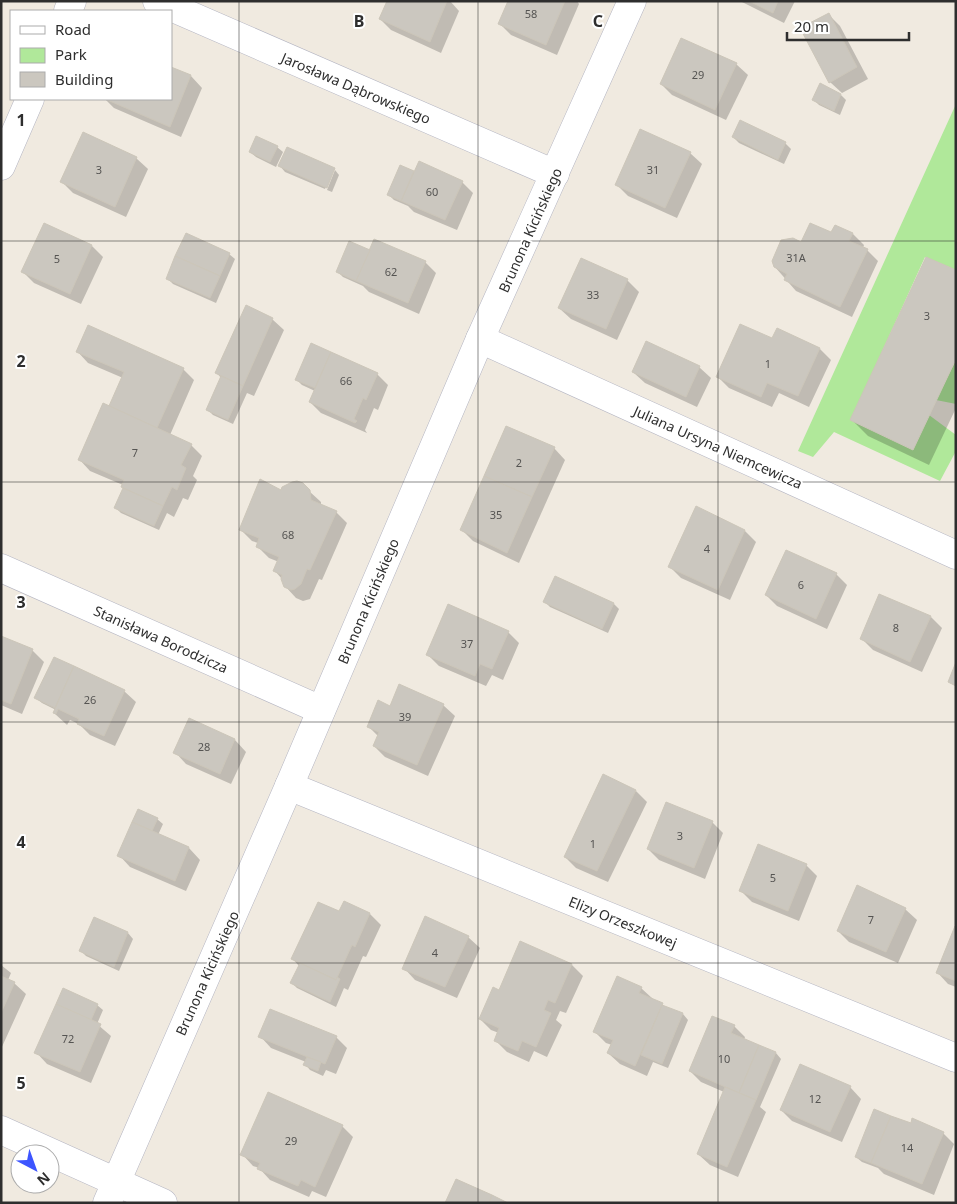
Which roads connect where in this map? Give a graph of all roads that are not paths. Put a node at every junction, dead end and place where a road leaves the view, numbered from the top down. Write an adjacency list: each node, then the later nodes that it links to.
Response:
1 (157, 1): 5 (street, Jarosława Dąbrowskiego)
2 (632, 1): 5 (street, Brunona Kicińskiego)
3 (30, 100): 4 (street)
4 (1, 166)
5 (556, 174): 6 (street, Brunona Kicińskiego)
6 (480, 339): 7 (street, Juliana Ursyna Niemcewicza); 9 (street, Brunona Kicińskiego)
7 (956, 554)
8 (1, 568): 9 (street, Stanisława Borodzicza)
9 (321, 710): 10 (street, Brunona Kicińskiego)
10 (289, 786): 11 (street, Elizy Orzeszkowej); 13 (street, Brunona Kicińskiego)
11 (956, 1058)
12 (1, 1130): 13 (street)
13 (111, 1192): 14 (street)
14 (163, 1203)

